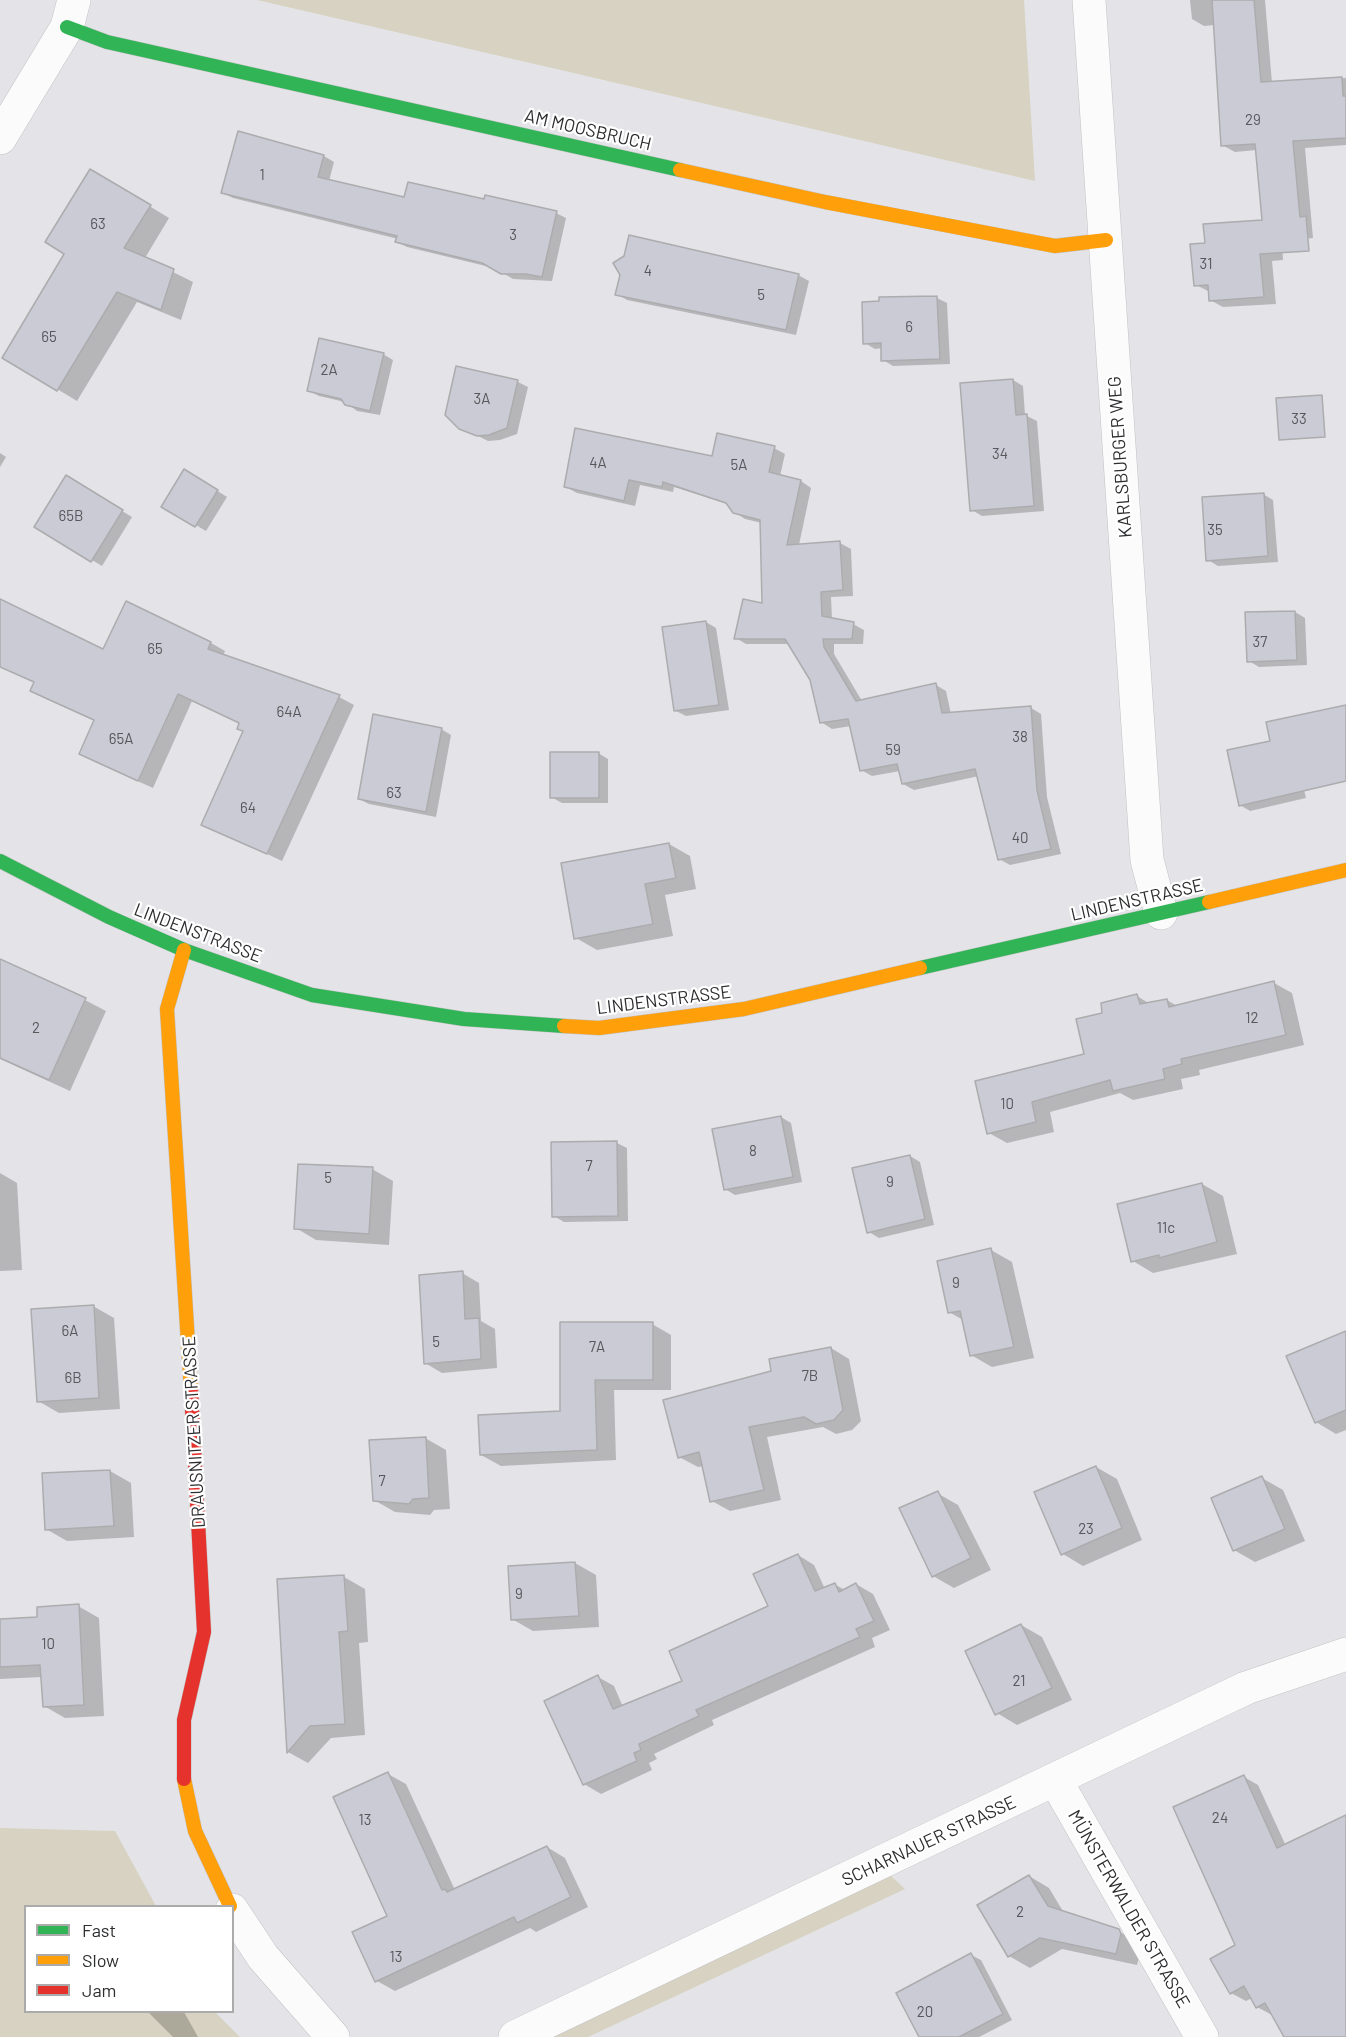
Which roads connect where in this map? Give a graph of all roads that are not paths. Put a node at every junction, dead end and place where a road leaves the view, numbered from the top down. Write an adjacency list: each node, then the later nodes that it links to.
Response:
1 (1089, 0): 4 (street, KARLSBURGER WEG)
2 (70, 14): 3 (street); 4 (street, AM MOOSBRUCH)
3 (0, 138)
4 (1106, 240): 7 (street, KARLSBURGER WEG)
5 (0, 861): 8 (street, LINDENSTRASSE)
6 (1346, 870): 7 (street, LINDENSTRASSE)
7 (1161, 913): 8 (street, LINDENSTRASSE)
8 (183, 950): 11 (street, DRAUSNITZER STRASSE)
9 (1346, 1654): 10 (street, SCHARNAUER STRASSE)
10 (1056, 1781): 14 (street, SCHARNAUER STRASSE); 15 (street, MÜNSTERWALDER STRASSE)
11 (230, 1905)
12 (234, 1913): 13 (street)
13 (333, 2037)
14 (514, 2037)
15 (1202, 2037)

